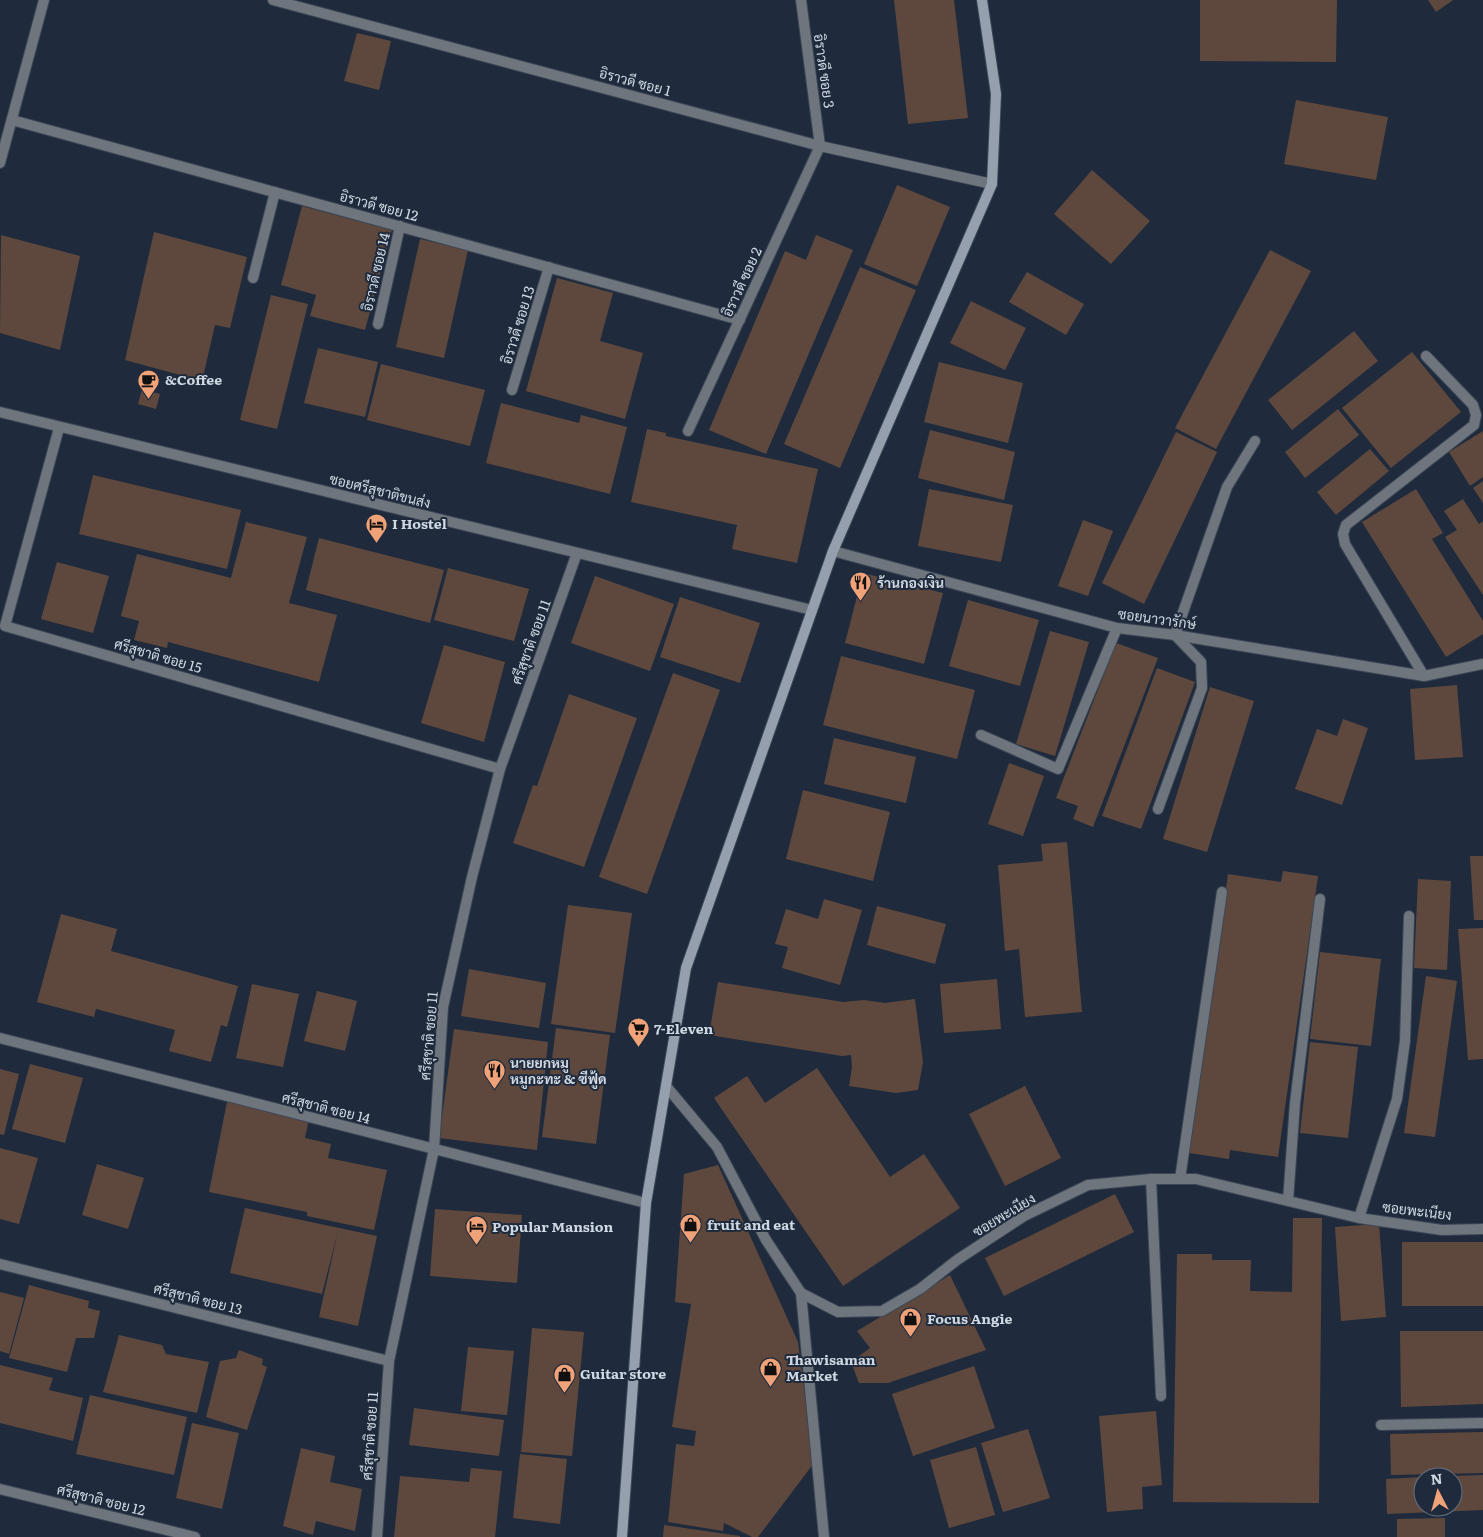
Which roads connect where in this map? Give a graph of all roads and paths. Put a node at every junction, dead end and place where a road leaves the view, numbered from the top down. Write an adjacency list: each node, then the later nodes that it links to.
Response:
1 (44, 0): 5 (street)
2 (273, 0): 6 (street, อิราวดี ซอย 1)
3 (801, 0): 6 (street, อิราวดี ซอย 3)
4 (982, 0): 8 (street)
5 (12, 120): 7 (street); 9 (street, อิราวดี ซอย 12)
6 (820, 146): 8 (street, อิราวดี ซอย 1); 13 (street, อิราวดี ซอย 2)
7 (0, 163)
8 (992, 184): 21 (street)
9 (275, 192): 10 (street, อิราวดี ซอย 12); 12 (street)
10 (400, 226): 11 (street, อิราวดี ซอย 12); 14 (street, อิราวดี ซอย 14)
11 (549, 267): 13 (street, อิราวดี ซอย 12); 16 (street, อิราวดี ซอย 13)
12 (253, 278)
13 (740, 320): 19 (street, อิราวดี ซอย 2)
14 (378, 324)
15 (1426, 356): 27 (street)
16 (512, 390)
17 (0, 412): 18 (street, ซอยศรีสุชาติขนส่ง)
18 (59, 428): 22 (street, ซอยศรีสุชาติขนส่ง); 29 (street, ศรีสุชาติ ซอย 15)
19 (688, 430)
20 (1255, 441): 25 (street)
21 (833, 551): 23 (street); 24 (street, ซอยนาวารักษ์)
22 (577, 553): 23 (street, ซอยศรีสุชาติขนส่ง); 29 (street, ศรีสุชาติ ซอย 11)
23 (812, 610): 35 (street)
24 (1116, 628): 25 (street, ซอยนาวารักษ์); 28 (street)
25 (1175, 635): 27 (street, ซอยนาวารักษ์); 30 (street)
26 (1483, 664): 27 (street, ซอยนาวารักษ์)
27 (1424, 676)
28 (981, 735)
29 (500, 769): 36 (street, ศรีสุชาติ ซอย 11)
30 (1158, 809)
31 (1222, 892): 38 (street)
32 (1320, 899): 39 (street)
33 (1409, 916): 41 (street)
34 (0, 1038): 36 (street, ศรีสุชาติ ซอย 14)
35 (666, 1086): 40 (street); 44 (street, ซอยพะเนียง)
36 (434, 1150): 40 (street, ศรีสุชาติ ซอย 14); 45 (street, ศรีสุชาติ ซอย 11)
37 (1151, 1179): 38 (street, ซอยพะเนียง); 44 (street, ซอยพะเนียง); 46 (street)
38 (1180, 1179): 39 (street, ซอยพะเนียง)
39 (1288, 1201): 41 (street, ซอยพะเนียง)
40 (646, 1203): 52 (street)
41 (1359, 1218): 42 (street, ซอยพะเนียง)
42 (1483, 1229)
43 (0, 1264): 45 (street, ศรีสุชาติ ซอย 13)
44 (801, 1293): 53 (street)
45 (389, 1361): 51 (street, ศรีสุชาติ ซอย 11)
46 (1160, 1396)
47 (1483, 1423): 48 (street)
48 (1381, 1425)
49 (0, 1489): 50 (street, ศรีสุชาติ ซอย 12)
50 (195, 1537)
51 (377, 1537)
52 (622, 1537)
53 (824, 1537)

